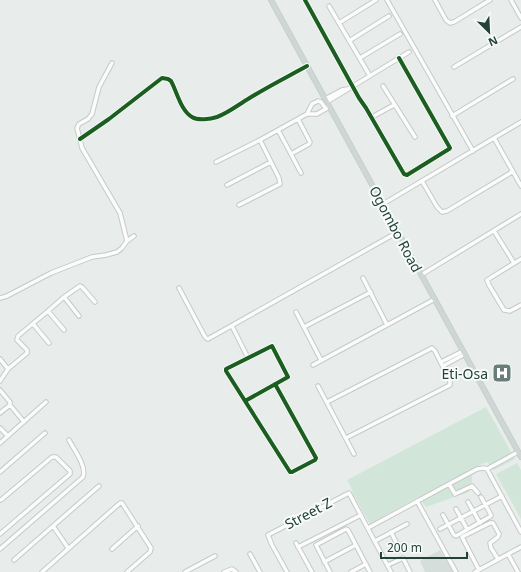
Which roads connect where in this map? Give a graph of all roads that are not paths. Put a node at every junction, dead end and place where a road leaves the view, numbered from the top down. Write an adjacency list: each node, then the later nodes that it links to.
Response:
1 (272, 0): 19 (main road, Ogombo Road)
2 (305, 0): 23 (street)
3 (376, 0): 11 (street)
4 (387, 0): 29 (street)
5 (435, 0): 6 (street)
6 (490, 0)
7 (510, 0): 10 (street)
8 (329, 6): 11 (street)
9 (389, 16): 14 (street)
10 (521, 18)
11 (339, 23): 14 (street)
12 (521, 26): 20 (street)
13 (400, 34): 16 (street)
14 (349, 41): 16 (street)
15 (409, 52): 17 (street)
16 (360, 58): 21 (street)
17 (400, 58): 21 (street); 30 (street)
18 (112, 63): 36 (street)
19 (307, 66): 25 (main road, Ogombo Road); 36 (street)
20 (454, 67)
21 (370, 76): 23 (street)
22 (513, 79): 29 (street)
23 (352, 86): 25 (street); 30 (street)
24 (383, 86): 26 (street)
25 (326, 100): 27 (main road, Ogombo Road)
26 (394, 105): 30 (street); 34 (street)
27 (328, 108): 28 (street); 28 (street); 47 (main road, Ogombo Road)
28 (307, 114): 31 (street)
29 (452, 116): 38 (street)
30 (372, 117)
31 (298, 119): 33 (street); 39 (street)
32 (521, 122): 35 (street)
33 (278, 130): 37 (street); 39 (street)
34 (415, 138)
35 (494, 138): 38 (street); 42 (street)
36 (80, 139): 53 (street)
37 (260, 140): 40 (street); 41 (street)
38 (473, 151): 44 (street)
39 (291, 154): 43 (street)
40 (216, 162)
41 (271, 162): 45 (street); 48 (street)
42 (512, 172): 44 (street); 46 (street)
43 (301, 173)
44 (422, 181): 47 (street)
45 (226, 185)
46 (521, 186)
47 (383, 204): 51 (main road, Ogombo Road)
48 (240, 205)
49 (521, 214): 50 (street)
50 (494, 231): 55 (street); 56 (street)
51 (398, 232): 56 (main road, Ogombo Road); 70 (street)
52 (134, 236): 53 (street)
53 (127, 241): 61 (street)
54 (521, 259): 55 (street)
55 (514, 263): 64 (street)
56 (421, 274): 62 (main road, Ogombo Road)
57 (363, 278): 59 (street)
58 (179, 288): 70 (street)
59 (371, 292): 69 (street); 71 (street)
60 (64, 297): 63 (street); 65 (street); 67 (street)
61 (0, 298)
62 (435, 299): 69 (street); 74 (main road, Ogombo Road)
63 (95, 302)
64 (521, 305)
65 (48, 311): 68 (street); 72 (street)
66 (296, 312): 71 (street)
67 (79, 316)
68 (33, 324): 73 (street); 81 (street)
69 (387, 325): 77 (street)
70 (232, 326): 75 (street)
71 (304, 327): 77 (street)
72 (64, 330)
73 (49, 342)
74 (464, 352): 78 (street); 80 (street); 98 (main road, Ogombo Road)
75 (248, 358): 83 (street); 86 (street)
76 (0, 359): 81 (street)
77 (321, 360): 79 (street)
78 (441, 362): 80 (street); 88 (street)
79 (313, 364)
80 (443, 366): 95 (street)
81 (8, 369): 82 (street)
82 (0, 381)
83 (275, 384): 86 (street); 86 (street)
84 (318, 386): 88 (street)
85 (0, 390): 89 (street)
86 (245, 401)
87 (46, 402): 91 (street)
88 (327, 402): 95 (street)
89 (10, 405): 90 (street); 91 (street)
90 (0, 413)
91 (24, 422): 94 (street)
92 (0, 428): 94 (street)
93 (45, 433): 102 (street)
94 (8, 436): 97 (street)
95 (346, 438): 99 (street)
96 (69, 440): 137 (street)
97 (0, 443)
98 (518, 452): 100 (main road, Ogombo Road); 101 (street)
99 (354, 454)
100 (521, 457)
101 (488, 469): 103 (street); 106 (street)
102 (0, 472)
103 (449, 484): 105 (street); 109 (street)
104 (99, 486): 122 (street)
105 (478, 493)
106 (502, 496): 111 (street); 128 (street)
107 (482, 497): 111 (street)
108 (0, 500): 129 (street)
109 (417, 501): 124 (street); 161 (street)
110 (468, 502): 113 (street)
111 (486, 505): 113 (street); 116 (street)
112 (456, 509): 117 (street)
113 (473, 512): 117 (street); 118 (street)
114 (361, 515): 124 (street); 154 (street, Street Z); 155 (street)
115 (444, 515): 121 (street)
116 (491, 515): 118 (street); 119 (street)
117 (461, 518): 121 (street); 126 (street)
118 (480, 523): 126 (street)
119 (491, 523): 131 (street); 142 (street)
120 (407, 524): 127 (street)
121 (449, 525): 125 (street); 130 (street)
122 (53, 526): 136 (street); 143 (street)
123 (138, 526): 136 (street); 138 (street); 149 (street)
124 (368, 528): 132 (street)
125 (440, 530)
126 (467, 530): 130 (street)
127 (391, 532): 132 (street); 134 (street)
128 (521, 532)
129 (0, 534)
130 (456, 536): 131 (street)
131 (462, 539): 147 (street)
132 (375, 541): 146 (street)
133 (356, 545): 144 (street); 144 (street); 145 (street)
134 (398, 546)
135 (521, 546): 140 (street)
136 (68, 548): 148 (street)
137 (0, 549)
138 (112, 549)
139 (250, 554): 153 (street)
140 (508, 554): 142 (street); 162 (street)
141 (215, 556): 150 (street)
142 (498, 559): 147 (street)
143 (14, 560)
144 (324, 562): 156 (street)
145 (366, 564): 157 (street); 158 (street)
146 (388, 565): 159 (street); 160 (street)
147 (477, 571)
148 (42, 572)
149 (127, 572)
150 (185, 572)
151 (224, 572): 152 (street)
152 (236, 572)
153 (260, 572)
154 (287, 572)
155 (312, 572)
156 (330, 572)
157 (351, 572)
158 (370, 572)
159 (392, 572)
160 (410, 572)
161 (456, 572)
162 (518, 572)

